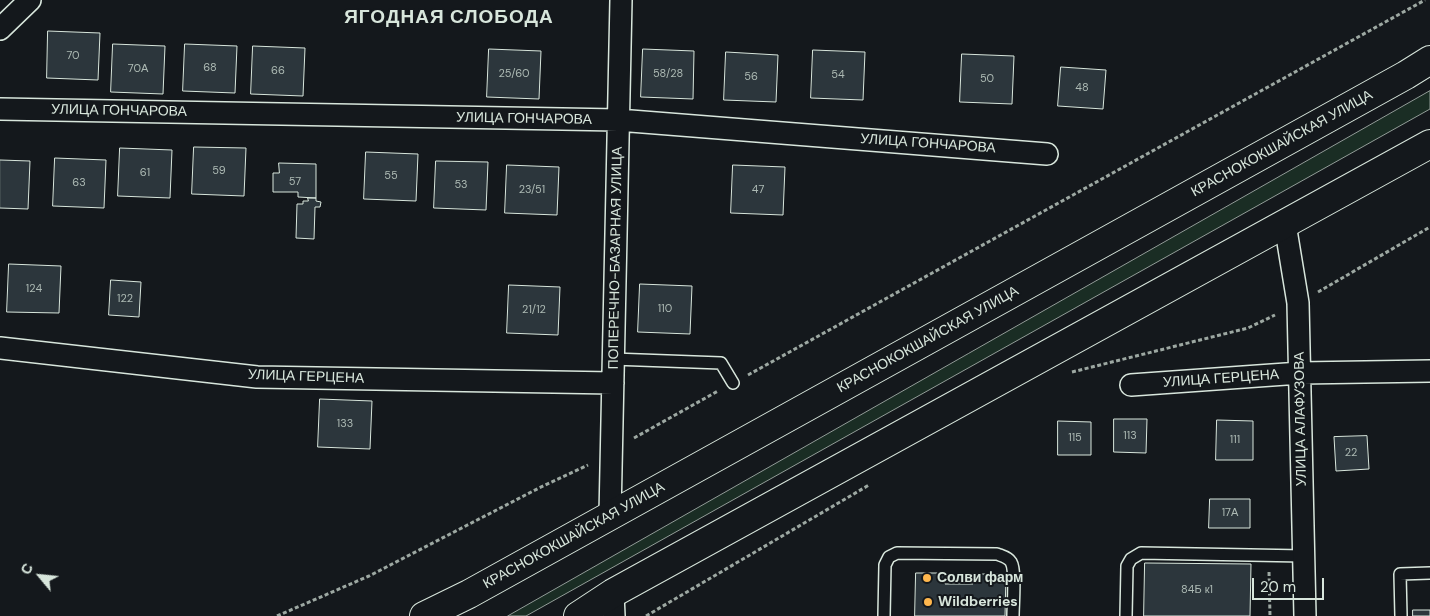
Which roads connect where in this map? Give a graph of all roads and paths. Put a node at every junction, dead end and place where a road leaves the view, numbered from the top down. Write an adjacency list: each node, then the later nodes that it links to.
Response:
1 (30, 0): 4 (street)
2 (621, 0): 7 (street, ПОПЕРЕЧНО-БАЗАРНАЯ УЛИЦА)
3 (1425, 0): 19 (path)
4 (0, 29)
5 (1430, 60): 23 (main road, КРАСНОКОКШАЙСКАЯ УЛИЦА)
6 (0, 109): 7 (street, УЛИЦА ГОНЧАРОВА)
7 (618, 120): 9 (street, УЛИЦА ГОНЧАРОВА); 14 (street, ПОПЕРЕЧНО-БАЗАРНАЯ УЛИЦА)
8 (1430, 144): 10 (main road)
9 (1047, 154)
10 (1285, 224): 12 (street, УЛИЦА АЛАФУЗОВА); 27 (main road)
11 (1430, 227): 12 (path)
12 (1298, 303): 16 (path); 17 (street, УЛИЦА АЛАФУЗОВА)
13 (0, 348): 18 (street, УЛИЦА ГЕРЦЕНА)
14 (613, 358): 18 (street, ПОПЕРЕЧНО-БАЗАРНАЯ УЛИЦА); 19 (lane)
15 (1430, 372): 17 (street, УЛИЦА ГЕРЦЕНА)
16 (1068, 373)
17 (1300, 373): 20 (street, УЛИЦА ГЕРЦЕНА); 25 (street, УЛИЦА АЛАФУЗОВА)
18 (613, 382): 21 (street, ПОПЕРЕЧНО-БАЗАРНАЯ УЛИЦА)
19 (733, 383): 21 (path)
20 (1131, 385)
21 (611, 454): 23 (street, ПОПЕРЕЧНО-БАЗАРНАЯ УЛИЦА); 28 (path)
22 (877, 480): 31 (path)
23 (610, 515): 29 (main road, КРАСНОКОКШАЙСКАЯ УЛИЦА)
24 (1268, 555): 25 (lane); 34 (lane); 35 (path)
25 (1304, 556): 36 (street, УЛИЦА АЛАФУЗОВА)
26 (1430, 573): 37 (lane)
27 (613, 604): 30 (main road)
28 (277, 616)
29 (424, 616)
30 (578, 616)
31 (646, 616)
32 (884, 616): 33 (lane)
33 (1013, 616)
34 (1126, 616)
35 (1270, 616)
36 (1305, 616)
37 (1401, 616)

